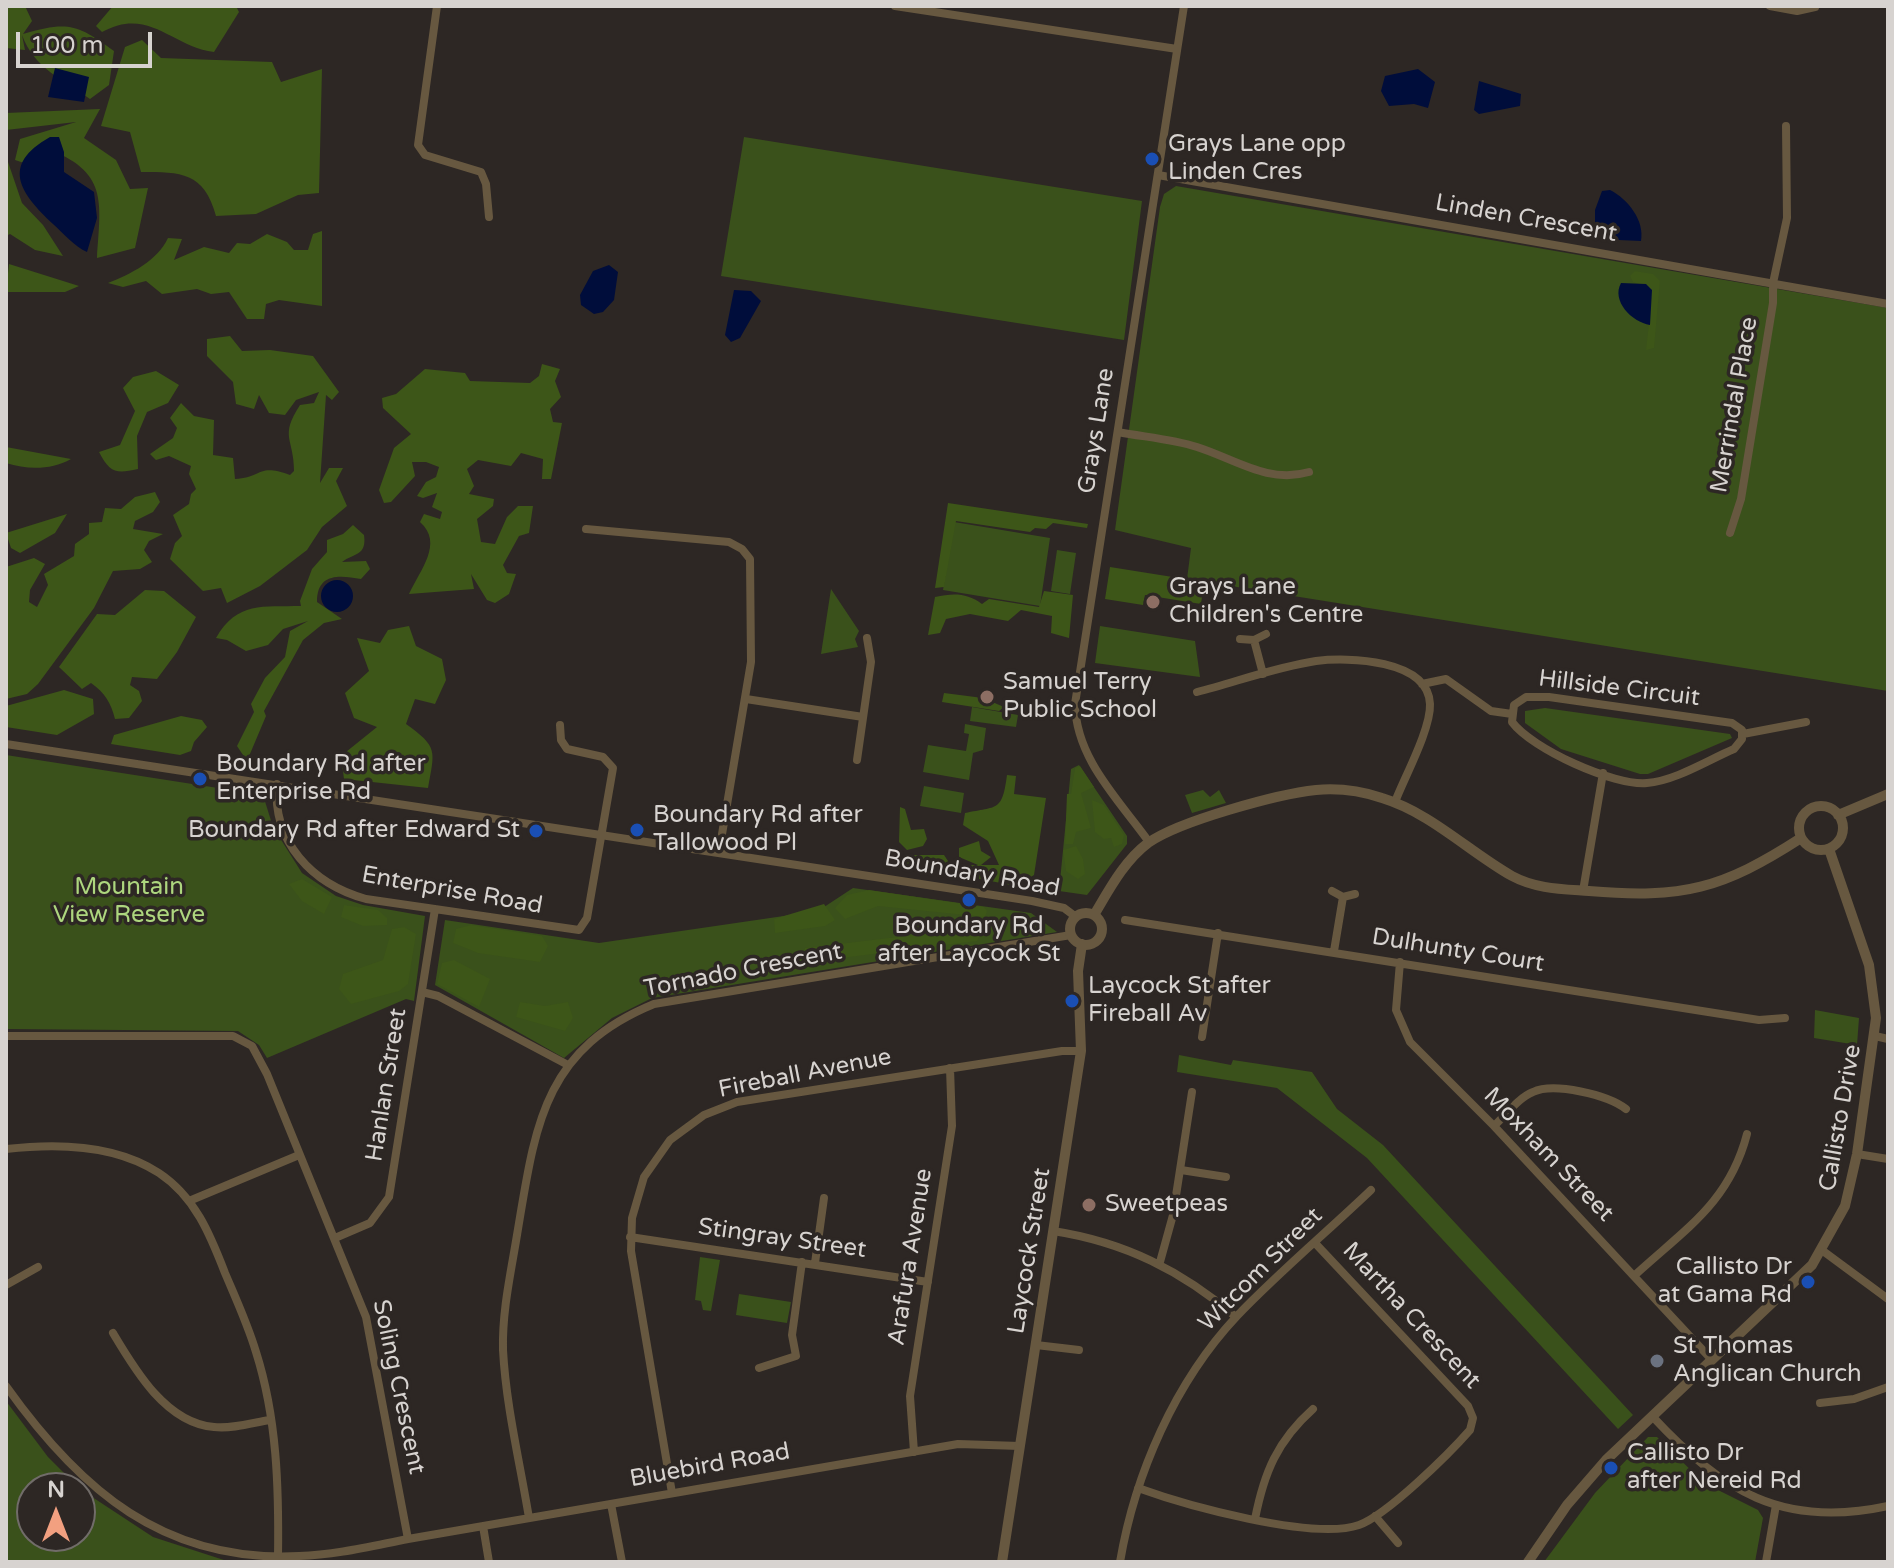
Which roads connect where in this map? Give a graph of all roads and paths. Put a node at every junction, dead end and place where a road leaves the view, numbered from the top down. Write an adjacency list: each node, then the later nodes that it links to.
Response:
1 (437, 6): 9 (street)
2 (895, 6): 6 (street)
3 (1184, 6): 6 (street, Grays Lane)
4 (1770, 6): 5 (street)
5 (1815, 7)
6 (1177, 49): 8 (street, Grays Lane)
7 (1786, 126): 10 (street, Merrindal Place)
8 (1158, 175): 10 (street, Linden Crescent); 12 (street, Grays Lane)
9 (489, 217)
10 (1773, 283): 11 (street, Linden Crescent); 15 (street, Merrindal Place)
11 (1888, 304)
12 (1118, 432): 13 (street); 38 (street, Grays Lane)
13 (1309, 472)
14 (586, 529): 23 (street)
15 (1730, 533)
16 (1266, 634): 19 (street)
17 (867, 638): 25 (street)
18 (1240, 639): 19 (street)
19 (1254, 640): 20 (street)
20 (1263, 674): 21 (street); 22 (street)
21 (1422, 684): 24 (street); 34 (street)
22 (1197, 692)
23 (746, 699): 25 (street); 40 (street)
24 (1512, 714): 28 (street, Hillside Circuit); 31 (street, Hillside Circuit)
25 (863, 717): 30 (street)
26 (1806, 722): 28 (street, Hillside Circuit)
27 (560, 725): 36 (street)
28 (1743, 734): 31 (street, Hillside Circuit)
29 (6, 744): 32 (street, Boundary Road)
30 (857, 760)
31 (1603, 773): 42 (street)
32 (277, 784): 36 (street, Boundary Road); 45 (street, Enterprise Road)
33 (1888, 794): 35 (street)
34 (1395, 802): 38 (street); 42 (street)
35 (1838, 815): 37 (street); 39 (street)
36 (601, 834): 40 (street, Boundary Road); 45 (street, Enterprise Road)
37 (1801, 838): 39 (street); 42 (street)
38 (1149, 842): 46 (street)
39 (1829, 849): 57 (street, Callisto Drive)
40 (719, 852): 47 (street, Boundary Road)
41 (1332, 891): 44 (street)
42 (1583, 891)
43 (1355, 894): 44 (street)
44 (1343, 897): 52 (street)
45 (435, 909): 54 (street, Hanlan Street)
46 (1094, 915): 47 (street); 51 (street)
47 (1076, 917): 50 (street)
48 (1125, 920): 49 (street, Dulhunty Court)
49 (1218, 933): 52 (street, Dulhunty Court); 58 (street)
50 (1071, 935): 51 (street); 61 (street, Tornado Crescent)
51 (1082, 944): 60 (street, Laycock Street)
52 (1334, 951): 53 (street, Dulhunty Court)
53 (1400, 962): 55 (street, Dulhunty Court); 65 (street, Moxham Street)
54 (422, 992): 61 (street); 78 (street, Hanlan Street)
55 (1785, 1018)
56 (6, 1036): 69 (street, Soling Crescent)
57 (1875, 1036): 59 (street); 68 (street, Callisto Drive)
58 (1202, 1037)
59 (1888, 1039)
60 (1081, 1051): 62 (street, Fireball Avenue); 76 (street, Laycock Street)
61 (568, 1065): 109 (street, Tornado Crescent)
62 (950, 1068): 77 (street, Fireball Avenue); 86 (street, Arafura Avenue)
63 (1192, 1092): 71 (street)
64 (1626, 1109): 65 (street)
65 (1494, 1126): 85 (street, Moxham Street)
66 (1747, 1134): 85 (street)
67 (6, 1149): 75 (street)
68 (1857, 1154): 70 (street); 80 (street, Callisto Drive)
69 (299, 1155): 75 (street); 78 (street, Soling Crescent)
70 (1888, 1159)
71 (1181, 1170): 72 (street); 82 (street)
72 (1226, 1177)
73 (1371, 1190): 79 (street, Witcom Street)
74 (824, 1198): 83 (street)
75 (189, 1201): 100 (street)
76 (1053, 1231): 82 (street); 91 (street, Laycock Street)
77 (630, 1237): 81 (street, Stingray Street); 104 (street, Fireball Avenue)
78 (335, 1238): 112 (street, Soling Crescent)
79 (1315, 1243): 89 (street, Witcom Street); 108 (street, Martha Crescent)
80 (1823, 1251): 88 (street); 93 (street, Callisto Drive)
81 (802, 1262): 83 (street, Stingray Street); 94 (street)
82 (1160, 1262): 89 (street)
83 (815, 1263): 86 (street, Stingray Street)
84 (38, 1267): 87 (street)
85 (1635, 1275): 93 (street, Moxham Street)
86 (928, 1282): 102 (street, Arafura Avenue)
87 (6, 1285)
88 (1888, 1299)
89 (1236, 1317): 103 (street, Witcom Street)
90 (113, 1333): 100 (street)
91 (1036, 1345): 92 (street); 101 (street, Laycock Street)
92 (1079, 1350)
93 (1712, 1360): 99 (street, Callisto Drive)
94 (759, 1368)
95 (6, 1386): 115 (street)
96 (1888, 1387): 97 (street)
97 (1820, 1403)
98 (1313, 1409): 110 (street)
99 (1652, 1416): 106 (street); 121 (street, Callisto Drive)
100 (269, 1420): 115 (street)
101 (1020, 1446): 102 (street, Bluebird Road); 119 (street, Laycock Street)
102 (914, 1452): 104 (street, Bluebird Road)
103 (1138, 1488): 110 (street, Martha Crescent); 120 (street, Witcom Street)
104 (672, 1493): 105 (street, Bluebird Road)
105 (611, 1504): 109 (street, Bluebird Road); 118 (street)
106 (1776, 1505): 107 (street); 122 (street)
107 (1888, 1506)
108 (1375, 1516): 110 (street, Martha Crescent); 113 (street)
109 (529, 1518): 111 (street, Bluebird Road)
110 (1255, 1519)
111 (483, 1526): 112 (street, Bluebird Road); 117 (street)
112 (408, 1539): 114 (street)
113 (1398, 1543)
114 (347, 1550): 115 (street); 116 (street)
115 (278, 1557)
116 (349, 1562)
117 (489, 1562)
118 (622, 1562)
119 (1002, 1562)
120 (1120, 1562)
121 (1528, 1562)
122 (1766, 1562)

